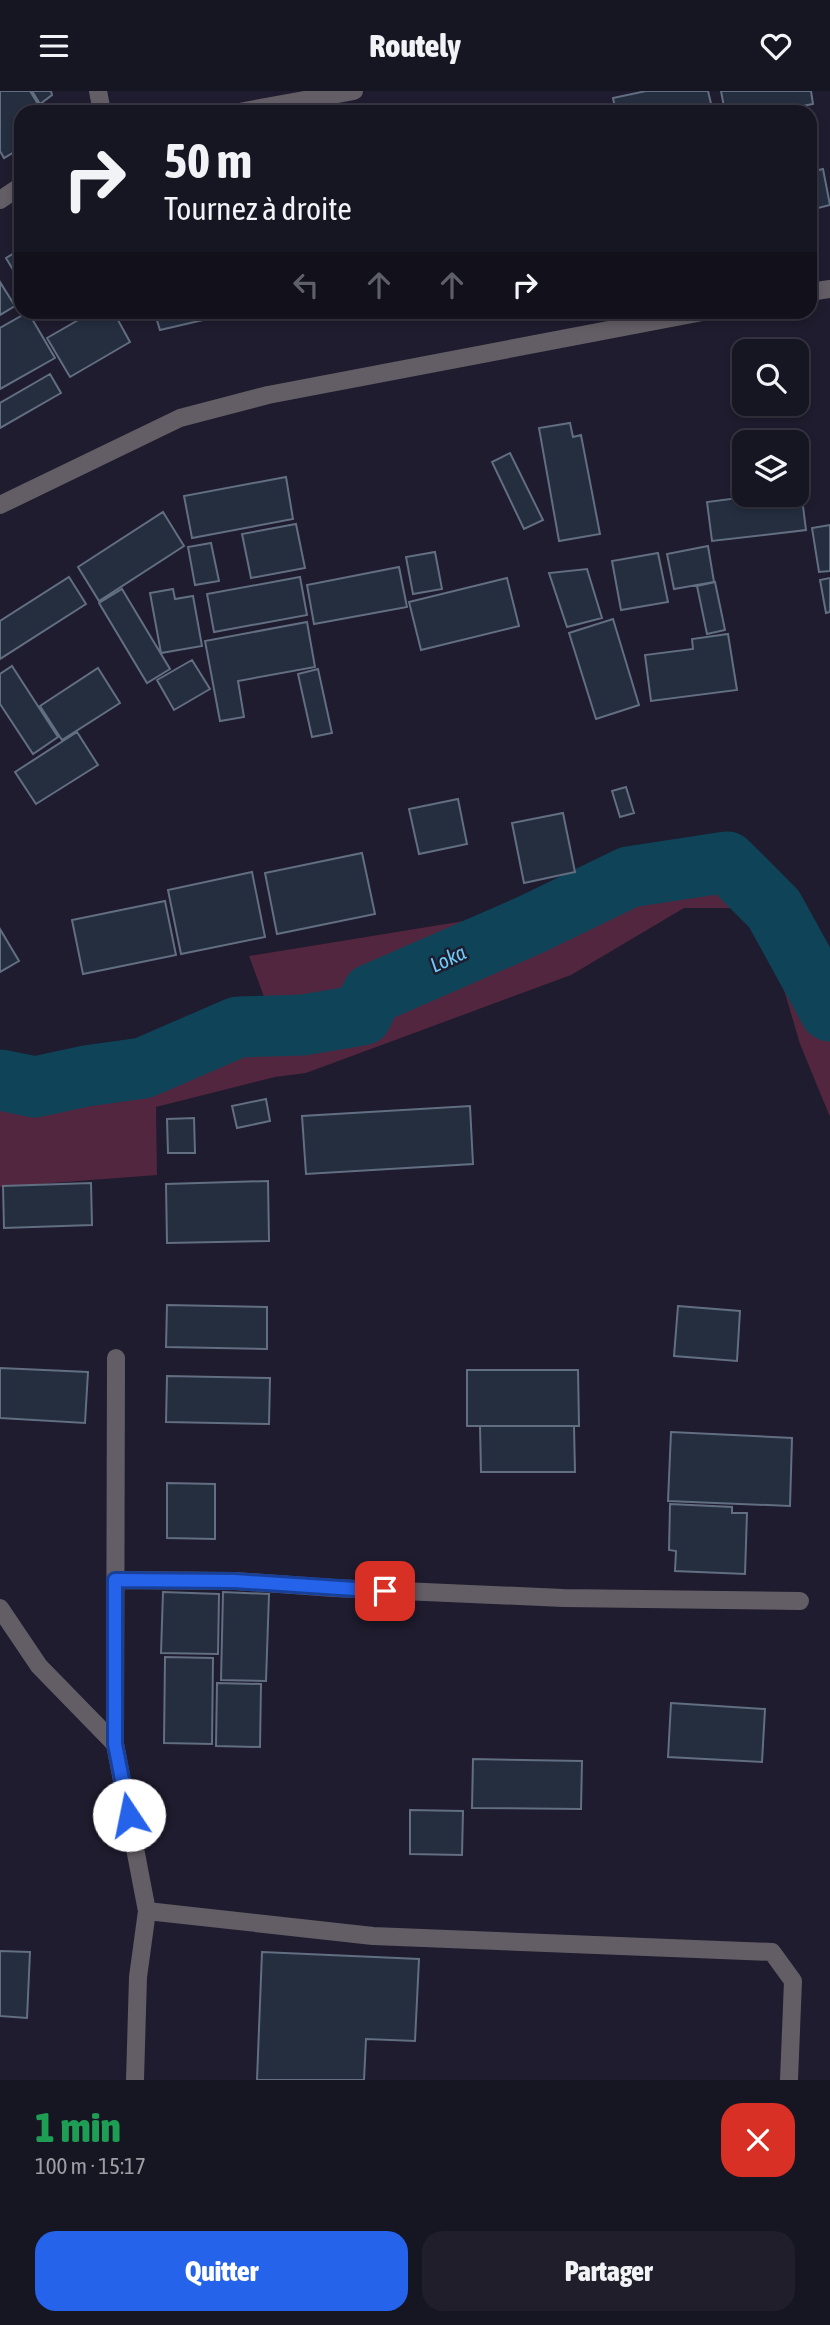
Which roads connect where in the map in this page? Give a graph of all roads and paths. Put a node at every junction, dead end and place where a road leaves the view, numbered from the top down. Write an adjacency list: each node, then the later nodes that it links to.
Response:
1 (354, 91): 2 (street)
2 (277, 105)
3 (666, 319): 4 (street)
4 (0, 505)
5 (116, 1358): 6 (street)
6 (115, 1580): 7 (street); 9 (street)
7 (800, 1601)
8 (0, 1608): 9 (street)
9 (115, 1744): 10 (street)
10 (147, 1911): 11 (street); 12 (street)
11 (135, 2080)
12 (789, 2080)

